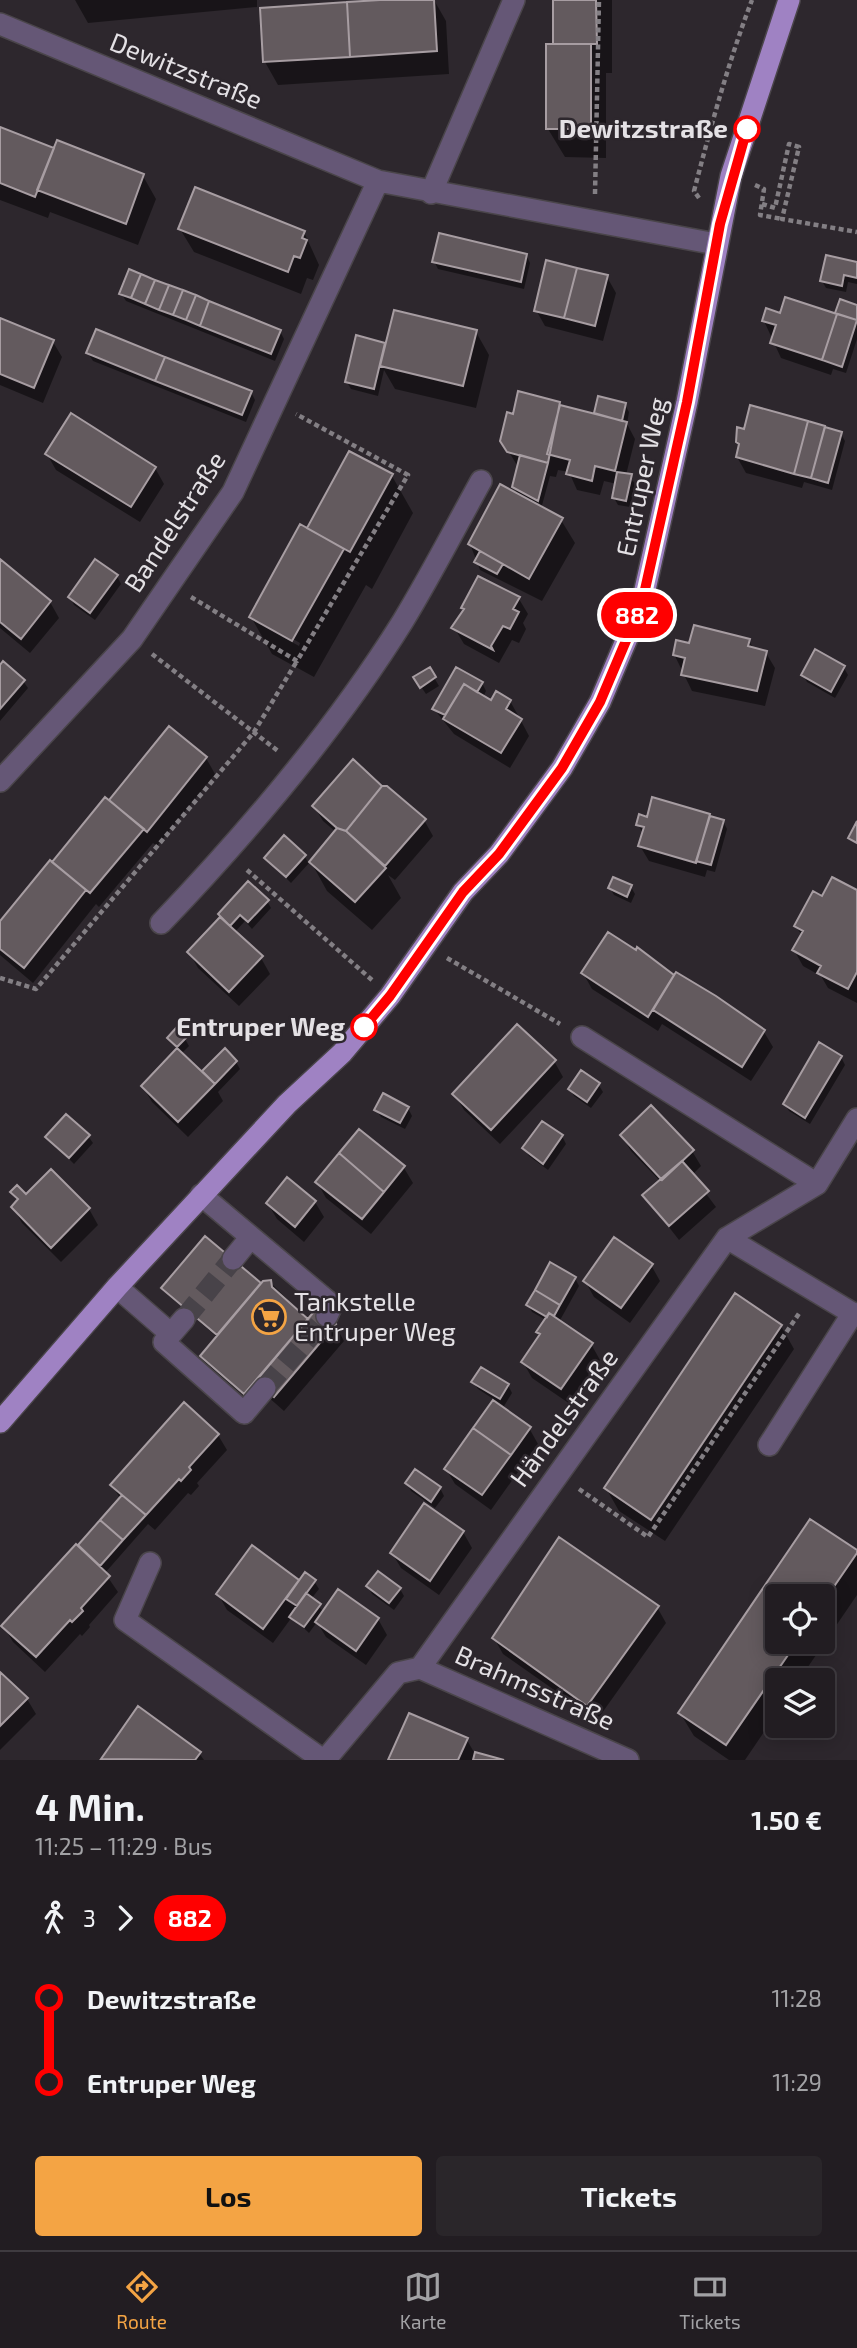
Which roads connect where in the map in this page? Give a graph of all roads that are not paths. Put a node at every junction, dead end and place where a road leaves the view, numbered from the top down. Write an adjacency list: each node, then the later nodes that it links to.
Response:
1 (514, 0): 5 (street)
2 (789, 0): 6 (main road, Entruper Weg)
3 (0, 24): 4 (street, Dewitzstraße)
4 (378, 181): 5 (street, Dewitzstraße); 8 (street, Bandelstraße)
5 (431, 193): 6 (street, Dewitzstraße)
6 (718, 234): 13 (main road, Entruper Weg)
7 (481, 481): 9 (street)
8 (0, 781)
9 (161, 923)
10 (582, 1037): 12 (street)
11 (857, 1119): 12 (street, Händelstraße)
12 (817, 1184): 15 (street, Händelstraße)
13 (201, 1195): 14 (street); 17 (main road, Entruper Weg)
14 (251, 1237): 16 (street); 19 (street)
15 (727, 1238): 18 (street); 24 (street, Händelstraße)
16 (233, 1259)
17 (117, 1287): 20 (street); 21 (main road, Entruper Weg)
18 (855, 1315): 22 (street)
19 (327, 1316)
20 (265, 1388)
21 (0, 1422)
22 (769, 1445)
23 (150, 1563): 25 (street, Händelstraße)
24 (419, 1668): 25 (street, Händelstraße); 26 (street, Brahmsstraße)
25 (324, 1760)
26 (628, 1760)

